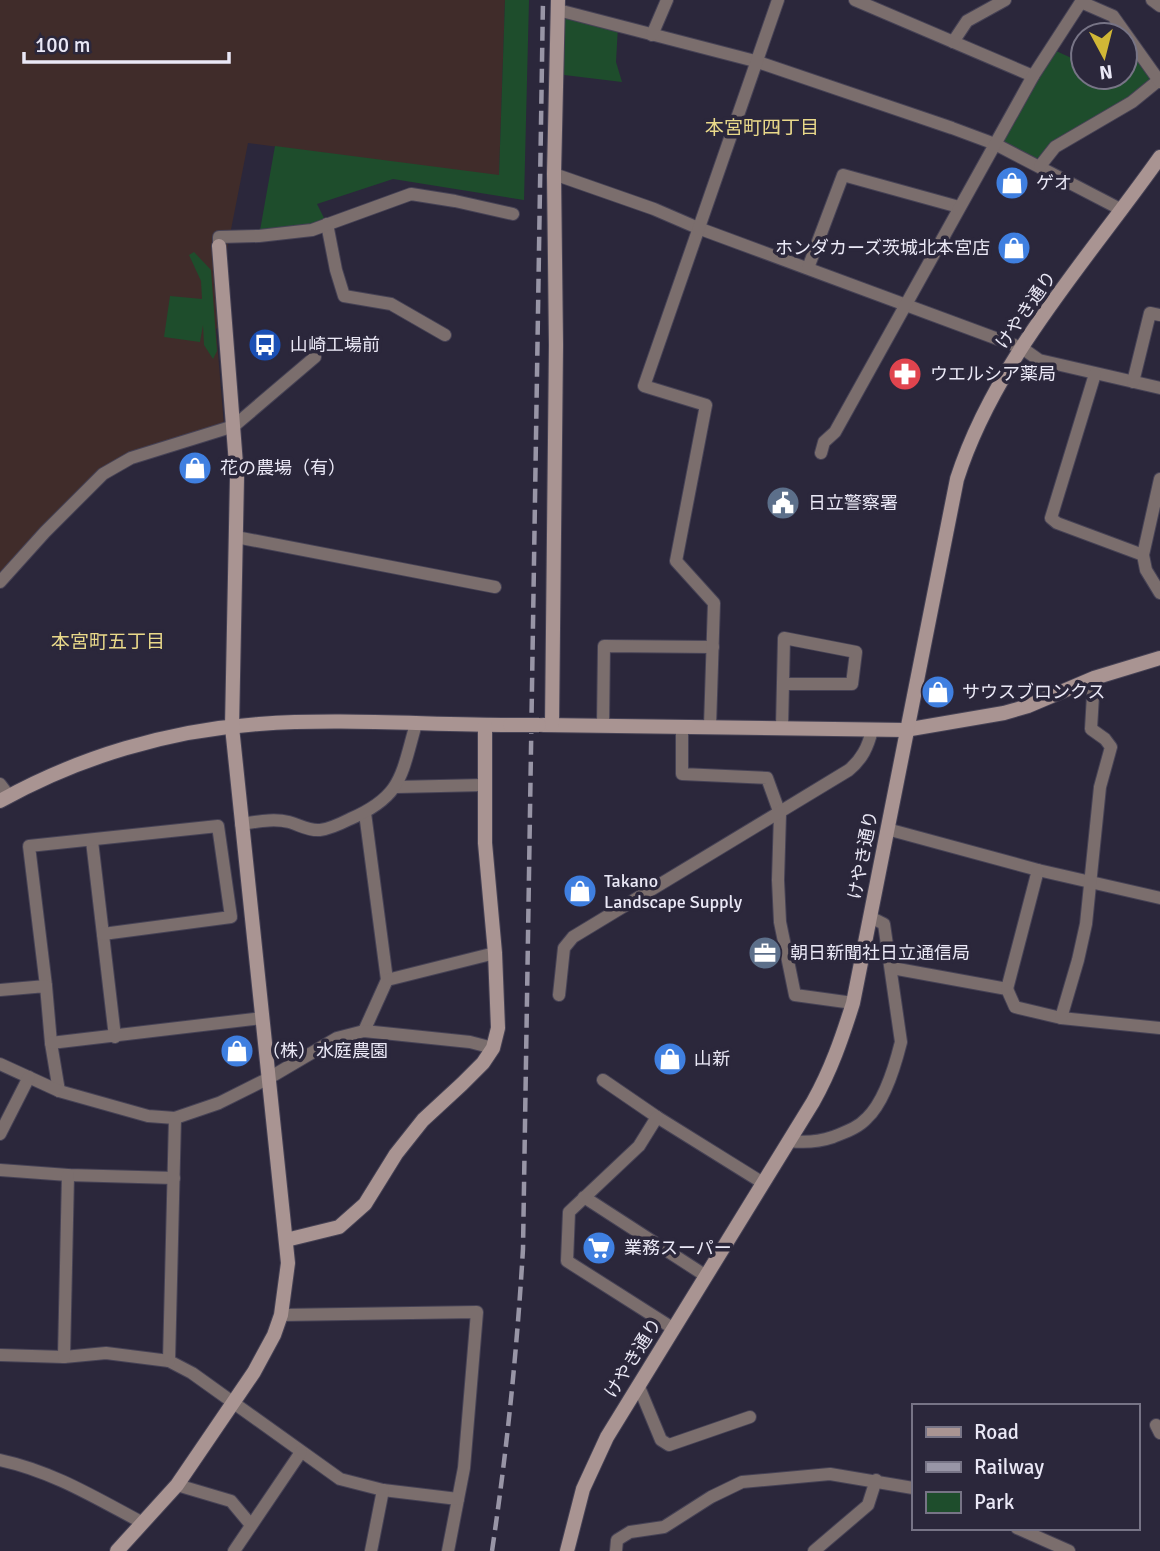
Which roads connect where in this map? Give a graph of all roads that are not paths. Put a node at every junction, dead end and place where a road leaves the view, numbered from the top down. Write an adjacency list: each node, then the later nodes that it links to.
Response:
1 (667, 0): 10 (street)
2 (778, 0): 12 (street)
3 (855, 0): 11 (street)
4 (1005, 0): 11 (street)
5 (1152, 0): 9 (street)
6 (1079, 1): 8 (street); 13 (street)
7 (558, 5): 10 (street); 18 (street)
8 (1104, 6): 14 (street)
9 (1160, 6)
10 (652, 35): 12 (street)
11 (953, 42): 13 (street)
12 (755, 61): 15 (street); 23 (street)
13 (1033, 76): 15 (street)
14 (1159, 81): 17 (street)
15 (995, 144): 17 (street); 19 (street)
16 (1160, 158): 20 (street, けやき通り)
17 (1040, 166): 20 (street)
18 (554, 174): 23 (street); 48 (street)
19 (959, 207): 25 (street); 26 (street)
20 (1122, 210): 29 (street, けやき通り)
21 (513, 214): 22 (street)
22 (327, 224): 24 (street); 28 (street)
23 (698, 228): 25 (street); 42 (street)
24 (219, 246): 34 (street)
25 (808, 268): 26 (street)
26 (907, 304): 29 (street); 35 (street)
27 (1160, 315): 32 (street)
28 (446, 335)
29 (1021, 348): 31 (street); 55 (street, けやき通り)
30 (315, 357): 34 (street)
31 (1095, 374): 32 (street); 38 (street)
32 (1133, 382): 33 (street)
33 (1160, 388)
34 (234, 426): 37 (street); 39 (street)
35 (821, 453)
36 (1160, 479): 38 (street)
37 (236, 537): 40 (street); 52 (street)
38 (1143, 555): 41 (street)
39 (0, 582)
40 (495, 587)
41 (1160, 593)
42 (713, 647): 49 (street); 51 (street)
43 (1160, 658): 44 (street)
44 (1094, 678): 55 (street); 65 (street)
45 (783, 684): 45 (street); 53 (street)
46 (416, 724): 47 (street); 52 (street); 57 (street)
47 (485, 725): 48 (street, bridge); 56 (street)
48 (546, 725): 49 (street)
49 (603, 725): 50 (street)
50 (682, 726): 51 (street); 60 (street)
51 (710, 726): 53 (street)
52 (232, 727): 58 (street); 61 (street)
53 (782, 727): 54 (street)
54 (872, 730): 55 (street); 60 (street)
55 (905, 730): 62 (street, けやき通り)
56 (484, 785): 57 (street); 69 (street)
57 (396, 788): 59 (street)
58 (3, 794)
59 (365, 813): 61 (street); 71 (street)
60 (780, 814): 75 (street); 76 (street)
61 (241, 824): 77 (street)
62 (887, 829): 64 (street); 67 (street, けやき通り)
63 (92, 841): 68 (street); 68 (street); 72 (street)
64 (1038, 870): 65 (street); 73 (street)
65 (1090, 883): 66 (street); 78 (street)
66 (1160, 898)
67 (870, 916): 70 (street); 76 (street, けやき通り)
68 (103, 934): 81 (street)
69 (495, 953): 71 (street); 83 (street)
70 (892, 968): 73 (street); 92 (street)
71 (387, 980): 80 (street)
72 (46, 986): 74 (street); 82 (street)
73 (1007, 989): 78 (street)
74 (0, 990)
75 (559, 995)
76 (853, 1003): 92 (street, けやき通り)
77 (262, 1018): 81 (street); 86 (street)
78 (1061, 1018): 79 (street)
79 (1160, 1028)
80 (364, 1031): 83 (street); 86 (street)
81 (115, 1037): 82 (street)
82 (51, 1044): 88 (street)
83 (493, 1048): 98 (street)
84 (0, 1064): 85 (street)
85 (29, 1077): 88 (street); 91 (street)
86 (269, 1077): 90 (street); 98 (street)
87 (603, 1080): 89 (street)
88 (59, 1091): 90 (street)
89 (657, 1117): 96 (street); 97 (street)
90 (175, 1118): 95 (street)
91 (0, 1134)
92 (790, 1140): 96 (street, けやき通り)
93 (0, 1170): 94 (street)
94 (68, 1175): 95 (street); 103 (street)
95 (174, 1178): 104 (street)
96 (763, 1183): 99 (street, けやき通り)
97 (584, 1197): 99 (street); 101 (street)
98 (286, 1240): 100 (street)
99 (706, 1276): 101 (street, けやき通り)
100 (281, 1315): 106 (street); 114 (street)
101 (674, 1329): 105 (street, けやき通り)
102 (0, 1355): 103 (street)
103 (64, 1357): 104 (street)
104 (169, 1361): 106 (street)
105 (639, 1387): 107 (street); 123 (street, けやき通り)
106 (233, 1402): 108 (street); 111 (street)
107 (750, 1417)
108 (301, 1452): 113 (street); 116 (street)
109 (0, 1460): 115 (street)
110 (876, 1480): 112 (street); 118 (street); 124 (street)
111 (177, 1485): 115 (street); 116 (street)
112 (912, 1488)
113 (383, 1490): 114 (street); 121 (street)
114 (458, 1499): 122 (street)
115 (143, 1523): 119 (street)
116 (251, 1525): 120 (street)
117 (1022, 1530): 125 (street)
118 (817, 1550)
119 (117, 1551)
120 (234, 1551)
121 (370, 1551)
122 (448, 1551)
123 (567, 1551)
124 (616, 1551)
125 (1069, 1551)

